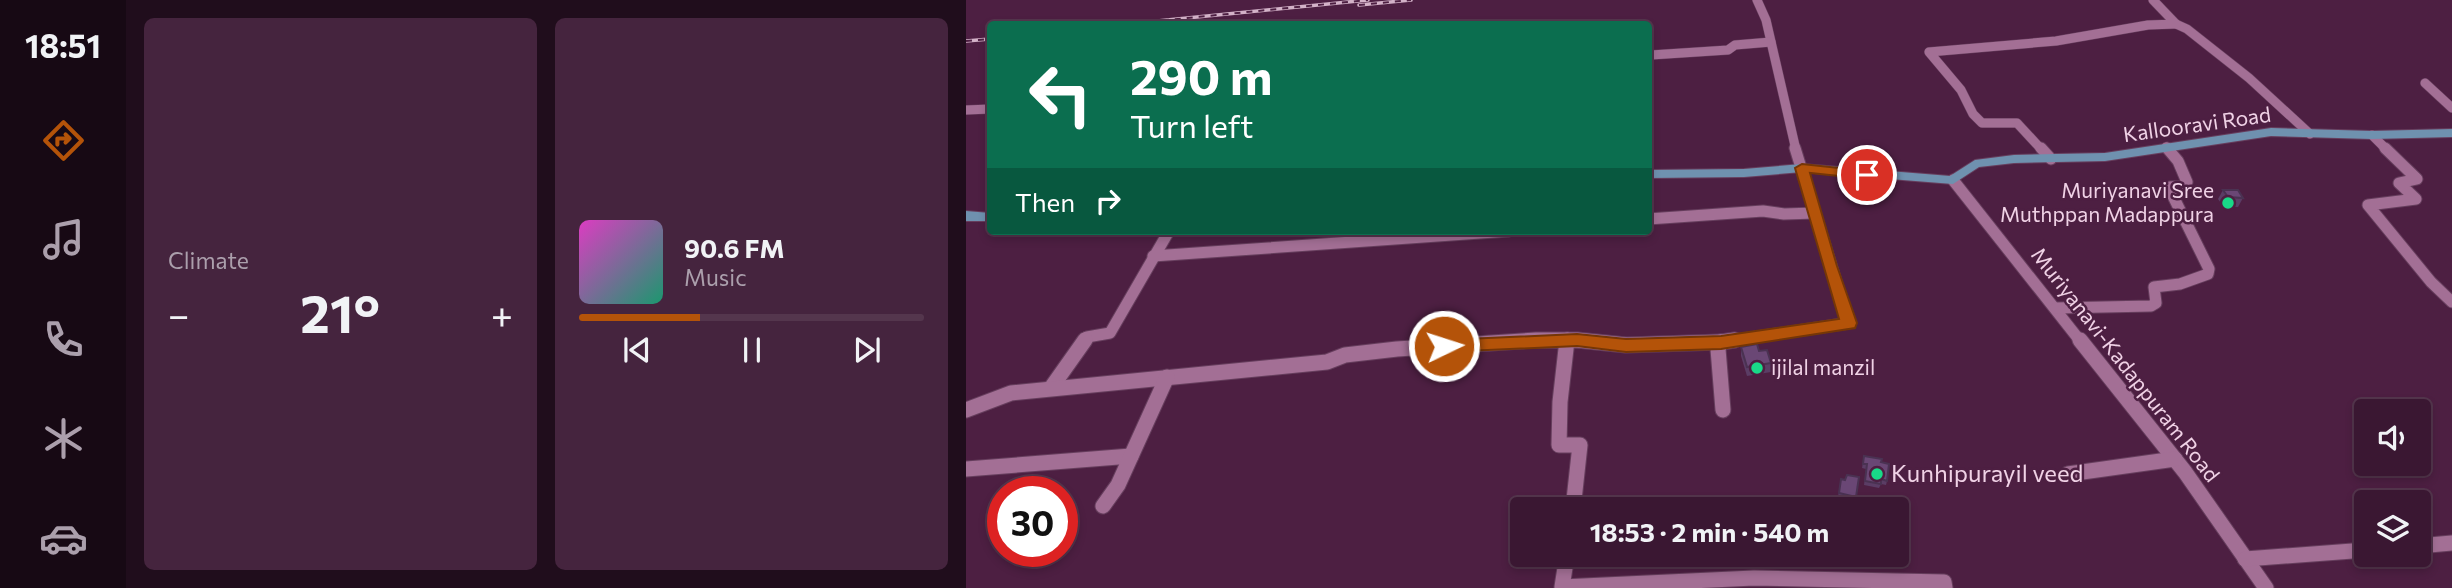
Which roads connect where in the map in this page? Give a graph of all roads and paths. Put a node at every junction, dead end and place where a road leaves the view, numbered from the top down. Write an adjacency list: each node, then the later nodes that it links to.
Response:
1 (1757, 0): 4 (street)
2 (2152, 0): 3 (street)
3 (2176, 24): 11 (street); 14 (street)
4 (1771, 42): 5 (street); 15 (street)
5 (1652, 55)
6 (2425, 83): 7 (street)
7 (2452, 108)
8 (987, 109): 9 (street)
9 (966, 110)
10 (2452, 133): 12 (main road, Kallooravi Road)
11 (2310, 134): 12 (main road, Kallooravi Road); 13 (main road, Kallooravi Road)
12 (2372, 135): 25 (street)
13 (2166, 147): 14 (main road, Kallooravi Road); 26 (street)
14 (2051, 159): 17 (main road, Kallooravi Road)
15 (1802, 168): 16 (main road); 17 (main road); 18 (street)
16 (1652, 173)
17 (1953, 180): 26 (street, Muriyanavi-Kadappuram Road)
18 (1815, 212): 21 (street); 28 (street)
19 (966, 216): 20 (main road)
20 (987, 217)
21 (1652, 219)
22 (1167, 235): 24 (street)
23 (1454, 235): 24 (street)
24 (1153, 257): 30 (street)
25 (2452, 302)
26 (2056, 308): 34 (street, Muriyanavi-Kadappuram Road)
27 (1567, 340): 28 (street); 29 (street); 37 (street)
28 (1721, 342): 32 (street)
29 (1167, 377): 30 (street); 33 (street)
30 (1051, 387): 31 (street)
31 (966, 410)
32 (1723, 410)
33 (1131, 456): 35 (street); 38 (street)
34 (2175, 459): 36 (street); 42 (street, Muriyanavi-Kadappuram Road)
35 (966, 470)
36 (2068, 474)
37 (1574, 497)
38 (1103, 506)
39 (2452, 543): 40 (street)
40 (2431, 545)
41 (2354, 551): 42 (street)
42 (2245, 559): 46 (street, Muriyanavi-Kadappuram Road)
43 (1565, 567): 44 (street)
44 (1754, 578): 45 (street)
45 (1945, 588)
46 (2266, 588)

